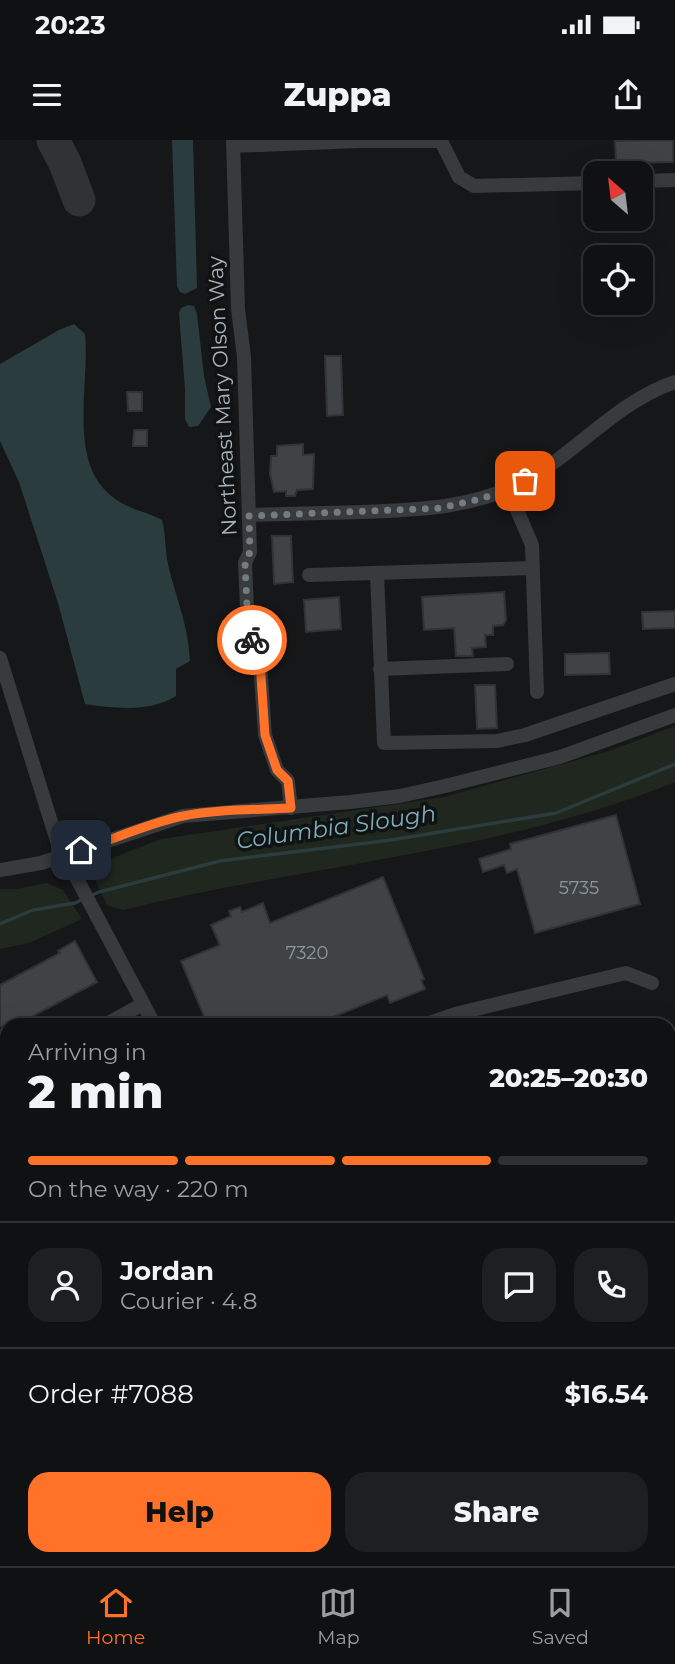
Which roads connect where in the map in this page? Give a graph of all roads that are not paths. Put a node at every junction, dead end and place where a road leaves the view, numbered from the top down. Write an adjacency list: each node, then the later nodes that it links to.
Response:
1 (359, 141): 2 (street); 5 (street)
2 (233, 143): 8 (street, Northeast Mary Olson Way)
3 (675, 180): 4 (street)
4 (653, 181)
5 (583, 183)
6 (675, 382): 7 (street)
7 (508, 489): 8 (street); 9 (street)
8 (249, 516): 18 (street, Northeast Mary Olson Way)
9 (533, 568): 10 (street); 16 (street)
10 (377, 573): 11 (street); 14 (street)
11 (309, 575)
12 (0, 658): 19 (street)
13 (507, 664): 14 (street)
14 (380, 669): 15 (street)
15 (675, 684)
16 (537, 692)
17 (675, 715): 18 (street)
18 (291, 808): 19 (street)
19 (64, 856): 20 (street); 22 (street)
20 (0, 870)
21 (652, 983): 25 (street)
22 (143, 1004): 23 (street); 24 (street)
23 (118, 1018)
24 (151, 1018)
25 (444, 1018)

